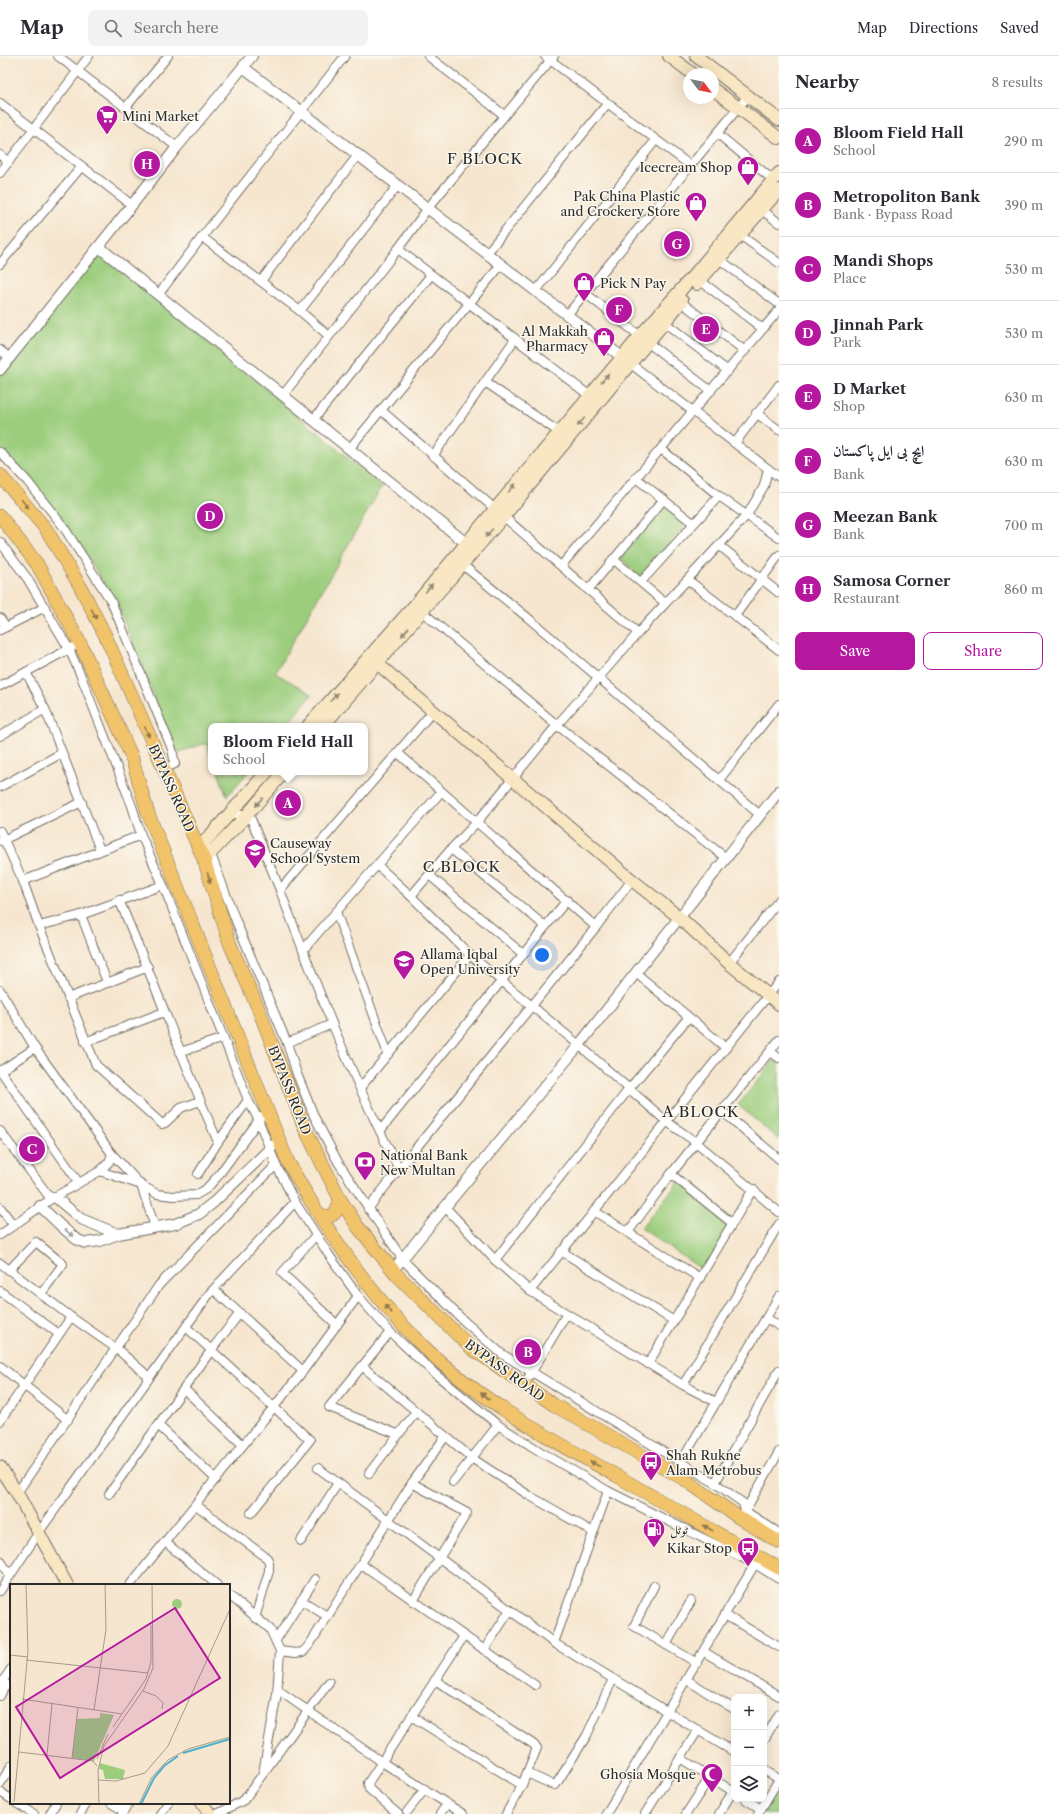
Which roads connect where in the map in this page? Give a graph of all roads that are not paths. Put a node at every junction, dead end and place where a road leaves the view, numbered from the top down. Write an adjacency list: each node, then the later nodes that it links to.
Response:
1 (58, 56): 12 (street)
2 (89, 56): 12 (street)
3 (168, 56): 17 (street)
4 (252, 56): 10 (street)
5 (345, 56): 19 (street)
6 (428, 56): 20 (street)
7 (669, 56): 11 (main road)
8 (696, 56): 14 (main road)
9 (550, 58): 16 (street); 20 (street)
10 (244, 67): 19 (street); 26 (street)
11 (685, 68)
12 (78, 71): 17 (street); 22 (street)
13 (719, 94): 18 (main road)
14 (748, 96): 18 (street); 21 (main road)
15 (0, 103): 22 (street)
16 (606, 104): 25 (street); 43 (street)
17 (126, 107): 26 (street)
18 (738, 108): 23 (street); 24 (main road)
19 (302, 111): 28 (street); 40 (street)
20 (504, 115): 36 (street)
21 (779, 120)
22 (34, 130): 29 (street); 30 (street)
23 (718, 134): 31 (street); 33 (street)
24 (779, 138)
25 (655, 141): 31 (street); 51 (street)
26 (177, 147): 35 (street)
27 (0, 155): 29 (street)
28 (358, 155): 34 (street); 50 (street)
29 (9, 162): 32 (street)
30 (82, 166): 35 (street); 46 (street)
31 (691, 166): 52 (street)
32 (0, 173)
33 (777, 181): 37 (main road); 49 (main road)
34 (398, 185): 36 (street); 58 (street)
35 (132, 205): 41 (street)
36 (428, 208): 42 (street); 43 (street)
37 (762, 210): 38 (street); 39 (main road)
38 (779, 224)
39 (740, 234): 44 (main road); 45 (street)
40 (202, 237): 50 (street); 53 (street)
41 (99, 247): 53 (street); 67 (street)
42 (398, 249): 48 (street); 62 (street)
43 (487, 254): 47 (street)
44 (719, 259): 49 (main road); 56 (street)
45 (779, 263)
46 (0, 264)
47 (501, 265): 51 (street); 55 (street)
48 (431, 274): 55 (street); 79 (street)
49 (697, 278): 54 (main road); 61 (street); 64 (main road)
50 (261, 281): 58 (street)
51 (536, 291): 59 (street)
52 (585, 293): 59 (street); 64 (street)
53 (158, 295): 74 (street)
54 (681, 302): 60 (main road); 66 (street)
55 (470, 304): 63 (street); 76 (street)
56 (779, 304)
57 (779, 310): 61 (street)
58 (300, 311): 62 (street)
59 (567, 315): 68 (street)
60 (664, 322): 64 (main road); 70 (street)
61 (763, 329): 66 (street)
62 (329, 336): 74 (street)
63 (515, 339): 71 (street); 75 (street)
64 (643, 339): 68 (main road); 73 (street)
65 (0, 350): 67 (street)
66 (745, 350): 70 (street)
67 (10, 358): 69 (street)
68 (626, 360): 75 (main road, one-way to 68); 77 (street); 93 (main road, one-way to 93)
69 (0, 370)
70 (728, 371): 73 (street)
71 (486, 382): 81 (street); 86 (street)
72 (779, 385): 78 (street)
73 (711, 391): 77 (street)
74 (283, 395): 79 (street)
75 (590, 396): 81 (main road)
76 (382, 411): 83 (street); 86 (street)
77 (694, 411): 82 (street); 84 (street)
78 (756, 413): 80 (street); 82 (street)
79 (313, 420): 83 (street)
80 (779, 430)
81 (559, 432): 93 (main road, one-way to 81)
82 (735, 442): 87 (street)
83 (349, 449): 99 (street)
84 (661, 449): 90 (street); 91 (street)
85 (0, 452): 132 (street)
86 (433, 456): 93 (street)
87 (768, 469): 89 (street); 94 (street)
88 (0, 474): 132 (main road, BYPASS ROAD, one-way to 132)
89 (779, 477)
90 (636, 478): 92 (street); 104 (street)
91 (719, 496): 94 (street); 96 (street)
92 (664, 499): 96 (street); 102 (street)
93 (500, 512): 99 (main road); 103 (main road, one-way to 103); 104 (street)
94 (747, 515): 97 (street); 100 (street)
95 (0, 516): 117 (main road)
96 (693, 524): 107 (street)
97 (779, 538)
98 (0, 542): 111 (street)
99 (466, 543): 103 (main road)
100 (720, 546): 105 (street); 106 (street)
101 (779, 555): 106 (street)
102 (613, 558): 107 (street); 108 (street)
103 (458, 561): 112 (main road); 121 (street)
104 (561, 566): 108 (street)
105 (688, 580): 110 (street); 113 (street)
106 (762, 580): 109 (street); 113 (street)
107 (641, 582): 110 (street)
108 (588, 590): 116 (street)
109 (779, 593)
110 (665, 603): 116 (street)
111 (45, 608): 115 (street); 117 (street)
112 (418, 609): 119 (main road); 128 (street)
113 (735, 616): 118 (street)
114 (0, 618): 115 (street)
115 (3, 628)
116 (638, 633): 121 (street)
117 (75, 646): 120 (street); 146 (street); 154 (main road)
118 (779, 650)
119 (374, 660): 125 (main road); 126 (main road, one-way to 119); 127 (main road)
120 (26, 672): 122 (street); 124 (street)
121 (598, 679): 128 (street); 136 (street)
122 (0, 686)
123 (779, 704): 136 (street)
124 (45, 709): 129 (street); 130 (street)
125 (433, 711): 131 (street); 135 (main road)
126 (311, 723)
127 (325, 723)
128 (557, 725): 135 (street); 151 (street)
129 (0, 736)
130 (62, 754): 137 (street); 140 (street)
131 (398, 754): 139 (street); 157 (street)
132 (164, 768): 150 (main road, BYPASS ROAD)
133 (264, 775): 141 (main road)
134 (281, 775): 143 (main road, one-way to 143)
135 (512, 778): 144 (street); 155 (main road)
136 (719, 780): 142 (street)
137 (0, 787)
138 (779, 791): 142 (street)
139 (441, 792): 144 (street); 152 (street)
140 (82, 802): 147 (street); 149 (street)
141 (231, 813): 143 (street); 150 (main road)
142 (760, 815): 151 (street)
143 (246, 816): 150 (main road); 157 (street)
144 (477, 822): 148 (street); 160 (street)
145 (0, 831): 147 (street)
146 (141, 835): 149 (street); 154 (street)
147 (2, 841): 156 (street)
148 (451, 849): 153 (street); 166 (street)
149 (100, 850): 156 (street)
150 (205, 851): 188 (street); 221 (main road, BYPASS ROAD, one-way to 221)
151 (726, 858): 164 (street)
152 (377, 865): 158 (street); 162 (street)
153 (429, 875): 158 (street); 169 (street)
154 (165, 880): 159 (street); 185 (street); 202 (main road)
155 (632, 880): 164 (main road); 167 (street)
156 (23, 881): 165 (street)
157 (280, 890): 168 (street)
158 (411, 896): 170 (street)
159 (119, 900): 163 (street); 172 (street)
160 (567, 900): 166 (street); 167 (street)
161 (779, 900): 171 (street)
162 (336, 912): 168 (street); 194 (street)
163 (81, 915): 165 (street); 174 (street)
164 (679, 917): 171 (main road); 173 (street)
165 (39, 926): 179 (street)
166 (545, 926): 169 (street)
167 (596, 927): 181 (street)
168 (303, 950): 184 (street)
169 (523, 954): 175 (street)
170 (470, 955): 175 (street); 194 (street)
171 (729, 963): 178 (main road)
172 (148, 967): 174 (street); 182 (street)
173 (636, 973): 183 (street); 189 (street)
174 (107, 982): 179 (street)
175 (501, 982): 181 (street); 205 (street)
176 (779, 982): 178 (street)
177 (0, 990): 190 (street)
178 (768, 996): 180 (main road); 191 (street)
179 (68, 998): 187 (street)
180 (779, 1004)
181 (531, 1007): 189 (street); 213 (street)
182 (164, 1012): 187 (street); 192 (street)
183 (688, 1018): 191 (street); 198 (street)
184 (332, 1024): 188 (street); 197 (street)
185 (224, 1038): 192 (street); 199 (street)
186 (779, 1040): 193 (street)
187 (85, 1042): 200 (street)
188 (286, 1043): 226 (street)
189 (579, 1045): 198 (street); 225 (street)
190 (35, 1048): 196 (street); 210 (street)
191 (726, 1048): 203 (street)
192 (180, 1052): 200 (street)
193 (771, 1052): 195 (street); 201 (street)
194 (388, 1054): 197 (street)
195 (779, 1058)
196 (0, 1070): 217 (street)
197 (360, 1088): 205 (street)
198 (629, 1089): 203 (street); 242 (street)
199 (248, 1100): 202 (street); 207 (street)
200 (200, 1102): 207 (street)
201 (722, 1112): 208 (street); 211 (street)
202 (263, 1115): 206 (main road); 209 (street); 218 (street)
203 (666, 1121): 208 (street); 227 (street)
204 (0, 1131): 220 (street)
205 (380, 1131): 213 (street)
206 (279, 1140): 209 (street); 229 (main road)
207 (218, 1142): 215 (street)
208 (697, 1143): 216 (street); 219 (street)
209 (269, 1149): 212 (street); 234 (street)
210 (112, 1154): 214 (street); 218 (street)
211 (779, 1159)
212 (276, 1165): 222 (street); 263 (street)
213 (399, 1169): 226 (street)
214 (100, 1171): 217 (street); 218 (street)
215 (198, 1174)
216 (671, 1174): 231 (street); 235 (street)
217 (79, 1184): 220 (street)
218 (141, 1185): 234 (street)
219 (753, 1188): 228 (street); 231 (street)
220 (53, 1198): 223 (street); 236 (street)
221 (340, 1199): 229 (main road); 230 (main road, BYPASS ROAD)
222 (295, 1202): 239 (street); 247 (street)
223 (40, 1206): 233 (street); 236 (street, one-way to 236)
224 (0, 1207): 233 (street)
225 (446, 1208): 241 (street); 242 (street)
226 (368, 1209): 241 (street)
227 (594, 1211): 235 (street); 240 (street)
228 (779, 1212)
229 (318, 1213): 237 (main road)
230 (354, 1220): 237 (main road); 245 (main road, BYPASS ROAD)
231 (732, 1223): 246 (street)
232 (779, 1224): 274 (street)
233 (14, 1226): 238 (street)
234 (155, 1227): 236 (street)
235 (628, 1232): 246 (street)
236 (118, 1234)
237 (331, 1234): 313 (main road, one-way to 237)
238 (0, 1235)
239 (316, 1235): 251 (street); 258 (street)
240 (561, 1251): 249 (street); 257 (street)
241 (403, 1260): 245 (street); 270 (street)
242 (495, 1260): 249 (street)
243 (0, 1263): 244 (street)
244 (9, 1270): 250 (street); 250 (street)
245 (393, 1270): 273 (main road, BYPASS ROAD)
246 (700, 1278): 257 (street)
247 (214, 1290): 253 (street); 260 (street)
248 (0, 1291): 262 (street)
249 (530, 1291): 254 (street)
250 (40, 1294): 255 (street)
251 (358, 1296): 258 (street); 261 (street)
252 (779, 1296): 256 (street)
253 (240, 1313): 264 (street); 269 (street)
254 (566, 1315): 265 (street); 270 (street)
255 (71, 1317): 262 (street); 263 (street)
256 (766, 1318): 259 (street); 276 (street)
257 (674, 1321): 265 (street)
258 (337, 1325): 269 (street)
259 (779, 1326)
260 (186, 1327): 264 (street); 271 (street)
261 (390, 1332): 267 (street); 282 (street)
262 (59, 1334): 272 (street)
263 (117, 1349): 271 (street); 279 (street)
264 (212, 1349): 275 (street); 277 (street)
265 (648, 1364): 274 (street)
266 (0, 1366): 272 (street)
267 (362, 1366): 278 (street); 283 (street)
268 (779, 1370): 296 (street)
269 (303, 1371): 277 (street)
270 (531, 1373): 273 (street); 288 (street)
271 (149, 1377): 304 (street)
272 (24, 1385): 279 (street); 280 (street)
273 (524, 1385): 306 (main road, BYPASS ROAD)
274 (683, 1385): 276 (street)
275 (184, 1389): 281 (street); 285 (street)
276 (716, 1402): 288 (street)
277 (274, 1406): 285 (street); 302 (street)
278 (416, 1412): 283 (street); 284 (street)
279 (68, 1420): 298 (street)
280 (0, 1421)
281 (158, 1425): 292 (street); 299 (street)
282 (498, 1425): 287 (street); 297 (street)
283 (397, 1434): 291 (street)
284 (445, 1437): 287 (street); 293 (street)
285 (243, 1445): 292 (street)
286 (779, 1452): 301 (street)
287 (473, 1459): 294 (street); 305 (street)
288 (681, 1462): 296 (street)
289 (0, 1468): 298 (main road)
290 (318, 1468): 295 (street)
291 (369, 1473)
292 (216, 1479): 300 (street)
293 (412, 1482): 303 (street); 309 (street)
294 (453, 1482)
295 (338, 1483): 303 (street); 307 (street)
296 (715, 1483): 301 (street)
297 (608, 1491): 305 (street); 312 (street)
298 (17, 1493): 304 (main road)
299 (109, 1494)
300 (196, 1505): 308 (street); 329 (street)
301 (745, 1511): 306 (street)
302 (251, 1513)
303 (388, 1521): 309 (street); 311 (street)
304 (39, 1532): 314 (street); 317 (main road)
305 (593, 1532): 332 (street)
306 (778, 1533)
307 (301, 1541)
308 (165, 1542): 318 (street); 319 (street)
309 (440, 1559): 324 (street); 326 (street)
310 (0, 1560): 314 (street)
311 (361, 1564): 324 (street); 328 (street)
312 (755, 1564): 315 (street); 327 (street)
313 (779, 1568)
314 (10, 1575): 321 (street)
315 (779, 1578)
316 (315, 1579): 323 (street)
317 (67, 1584)
318 (131, 1584)
319 (216, 1584)
320 (654, 1586): 333 (street)
321 (0, 1591)
322 (230, 1596): 329 (street)
323 (301, 1600): 328 (street); 331 (street)
324 (413, 1601): 330 (street)
325 (691, 1602): 333 (street)
326 (510, 1610): 332 (street); 335 (street)
327 (725, 1615): 334 (street); 337 (street)
328 (327, 1616): 336 (street)
329 (255, 1618): 331 (street)
330 (464, 1636): 335 (street); 341 (street)
331 (276, 1640): 336 (street)
332 (554, 1642): 340 (street)
333 (666, 1645): 338 (street)
334 (779, 1647)
335 (484, 1650): 345 (street)
336 (280, 1651): 346 (street)
337 (704, 1652): 338 (street); 348 (street)
338 (697, 1663): 342 (street)
339 (10, 1672): 344 (street)
340 (613, 1679): 351 (street); 362 (street)
341 (435, 1680): 353 (street); 362 (street)
342 (687, 1680): 349 (street); 351 (street)
343 (329, 1682): 350 (street)
344 (5, 1684): 347 (street)
345 (535, 1685)
346 (278, 1690): 350 (street); 361 (street)
347 (0, 1696)
348 (779, 1696)
349 (731, 1707)
350 (308, 1710): 358 (street); 361 (street)
351 (668, 1712): 355 (street); 392 (street)
352 (779, 1714): 354 (street)
353 (411, 1716): 358 (street); 366 (street)
354 (767, 1728)
355 (698, 1730): 356 (street); 357 (street)
356 (731, 1750)
357 (680, 1758): 363 (street); 393 (street)
358 (382, 1762): 367 (street); 388 (street)
359 (10, 1768): 365 (street)
360 (767, 1772): 364 (street)
361 (263, 1773): 387 (street)
362 (527, 1773): 366 (street)
363 (710, 1777): 368 (street); 394 (street)
364 (779, 1779): 381 (street)
365 (0, 1784)
366 (522, 1785): 391 (street)
367 (425, 1789): 379 (street); 380 (street)
368 (731, 1791)
369 (0, 1792): 371 (street)
370 (731, 1795): 395 (street)
371 (10, 1799)
372 (748, 1802): 381 (street)
373 (18, 1804): 383 (street)
374 (55, 1804): 384 (street)
375 (86, 1804): 385 (street)
376 (113, 1804): 382 (street)
377 (128, 1804): 382 (street)
378 (167, 1804): 386 (street)
379 (447, 1804): 389 (street); 390 (street)
380 (407, 1812)
381 (760, 1812)
382 (123, 1813)
383 (34, 1814)
384 (50, 1814)
385 (80, 1814)
386 (160, 1814)
387 (218, 1814)
388 (398, 1814)
389 (440, 1814)
390 (464, 1814)
391 (506, 1814)
392 (606, 1814)
393 (645, 1814)
394 (686, 1814)
395 (719, 1814)

